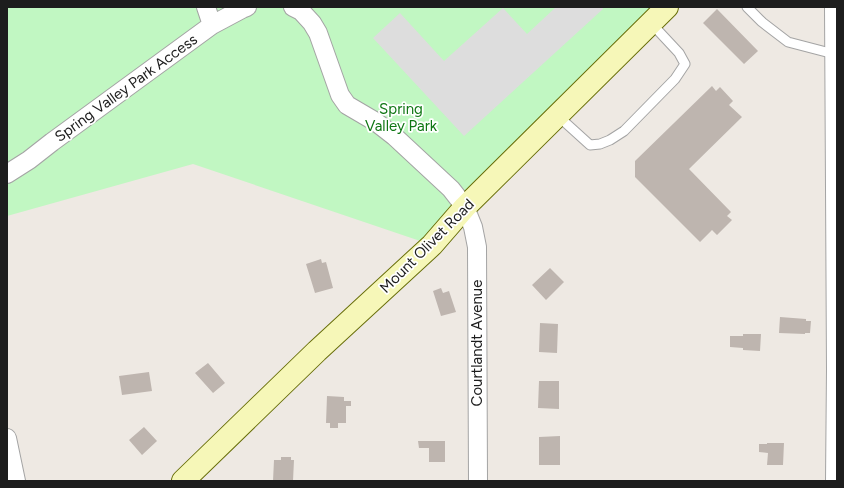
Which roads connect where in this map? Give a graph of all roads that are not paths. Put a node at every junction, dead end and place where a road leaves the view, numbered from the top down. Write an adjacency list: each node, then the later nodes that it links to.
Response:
1 (206, 7): 8 (street)
2 (247, 7): 8 (street, Spring Valley Park Access)
3 (293, 7): 12 (street)
4 (667, 7): 7 (street, Mount Olivet Road)
5 (747, 7): 9 (lane)
6 (834, 7): 9 (street)
7 (651, 23): 10 (street, Mount Olivet Road); 10 (lane)
8 (212, 25): 11 (street, Spring Valley Park Access)
9 (834, 54): 13 (street)
10 (558, 116): 12 (street, Mount Olivet Road)
11 (7, 174)
12 (465, 207): 16 (street, Mount Olivet Road); 17 (street, Courtlandt Avenue)
13 (836, 369): 18 (street)
14 (7, 438): 15 (street)
15 (16, 481)
16 (183, 481)
17 (478, 481)
18 (835, 481)

